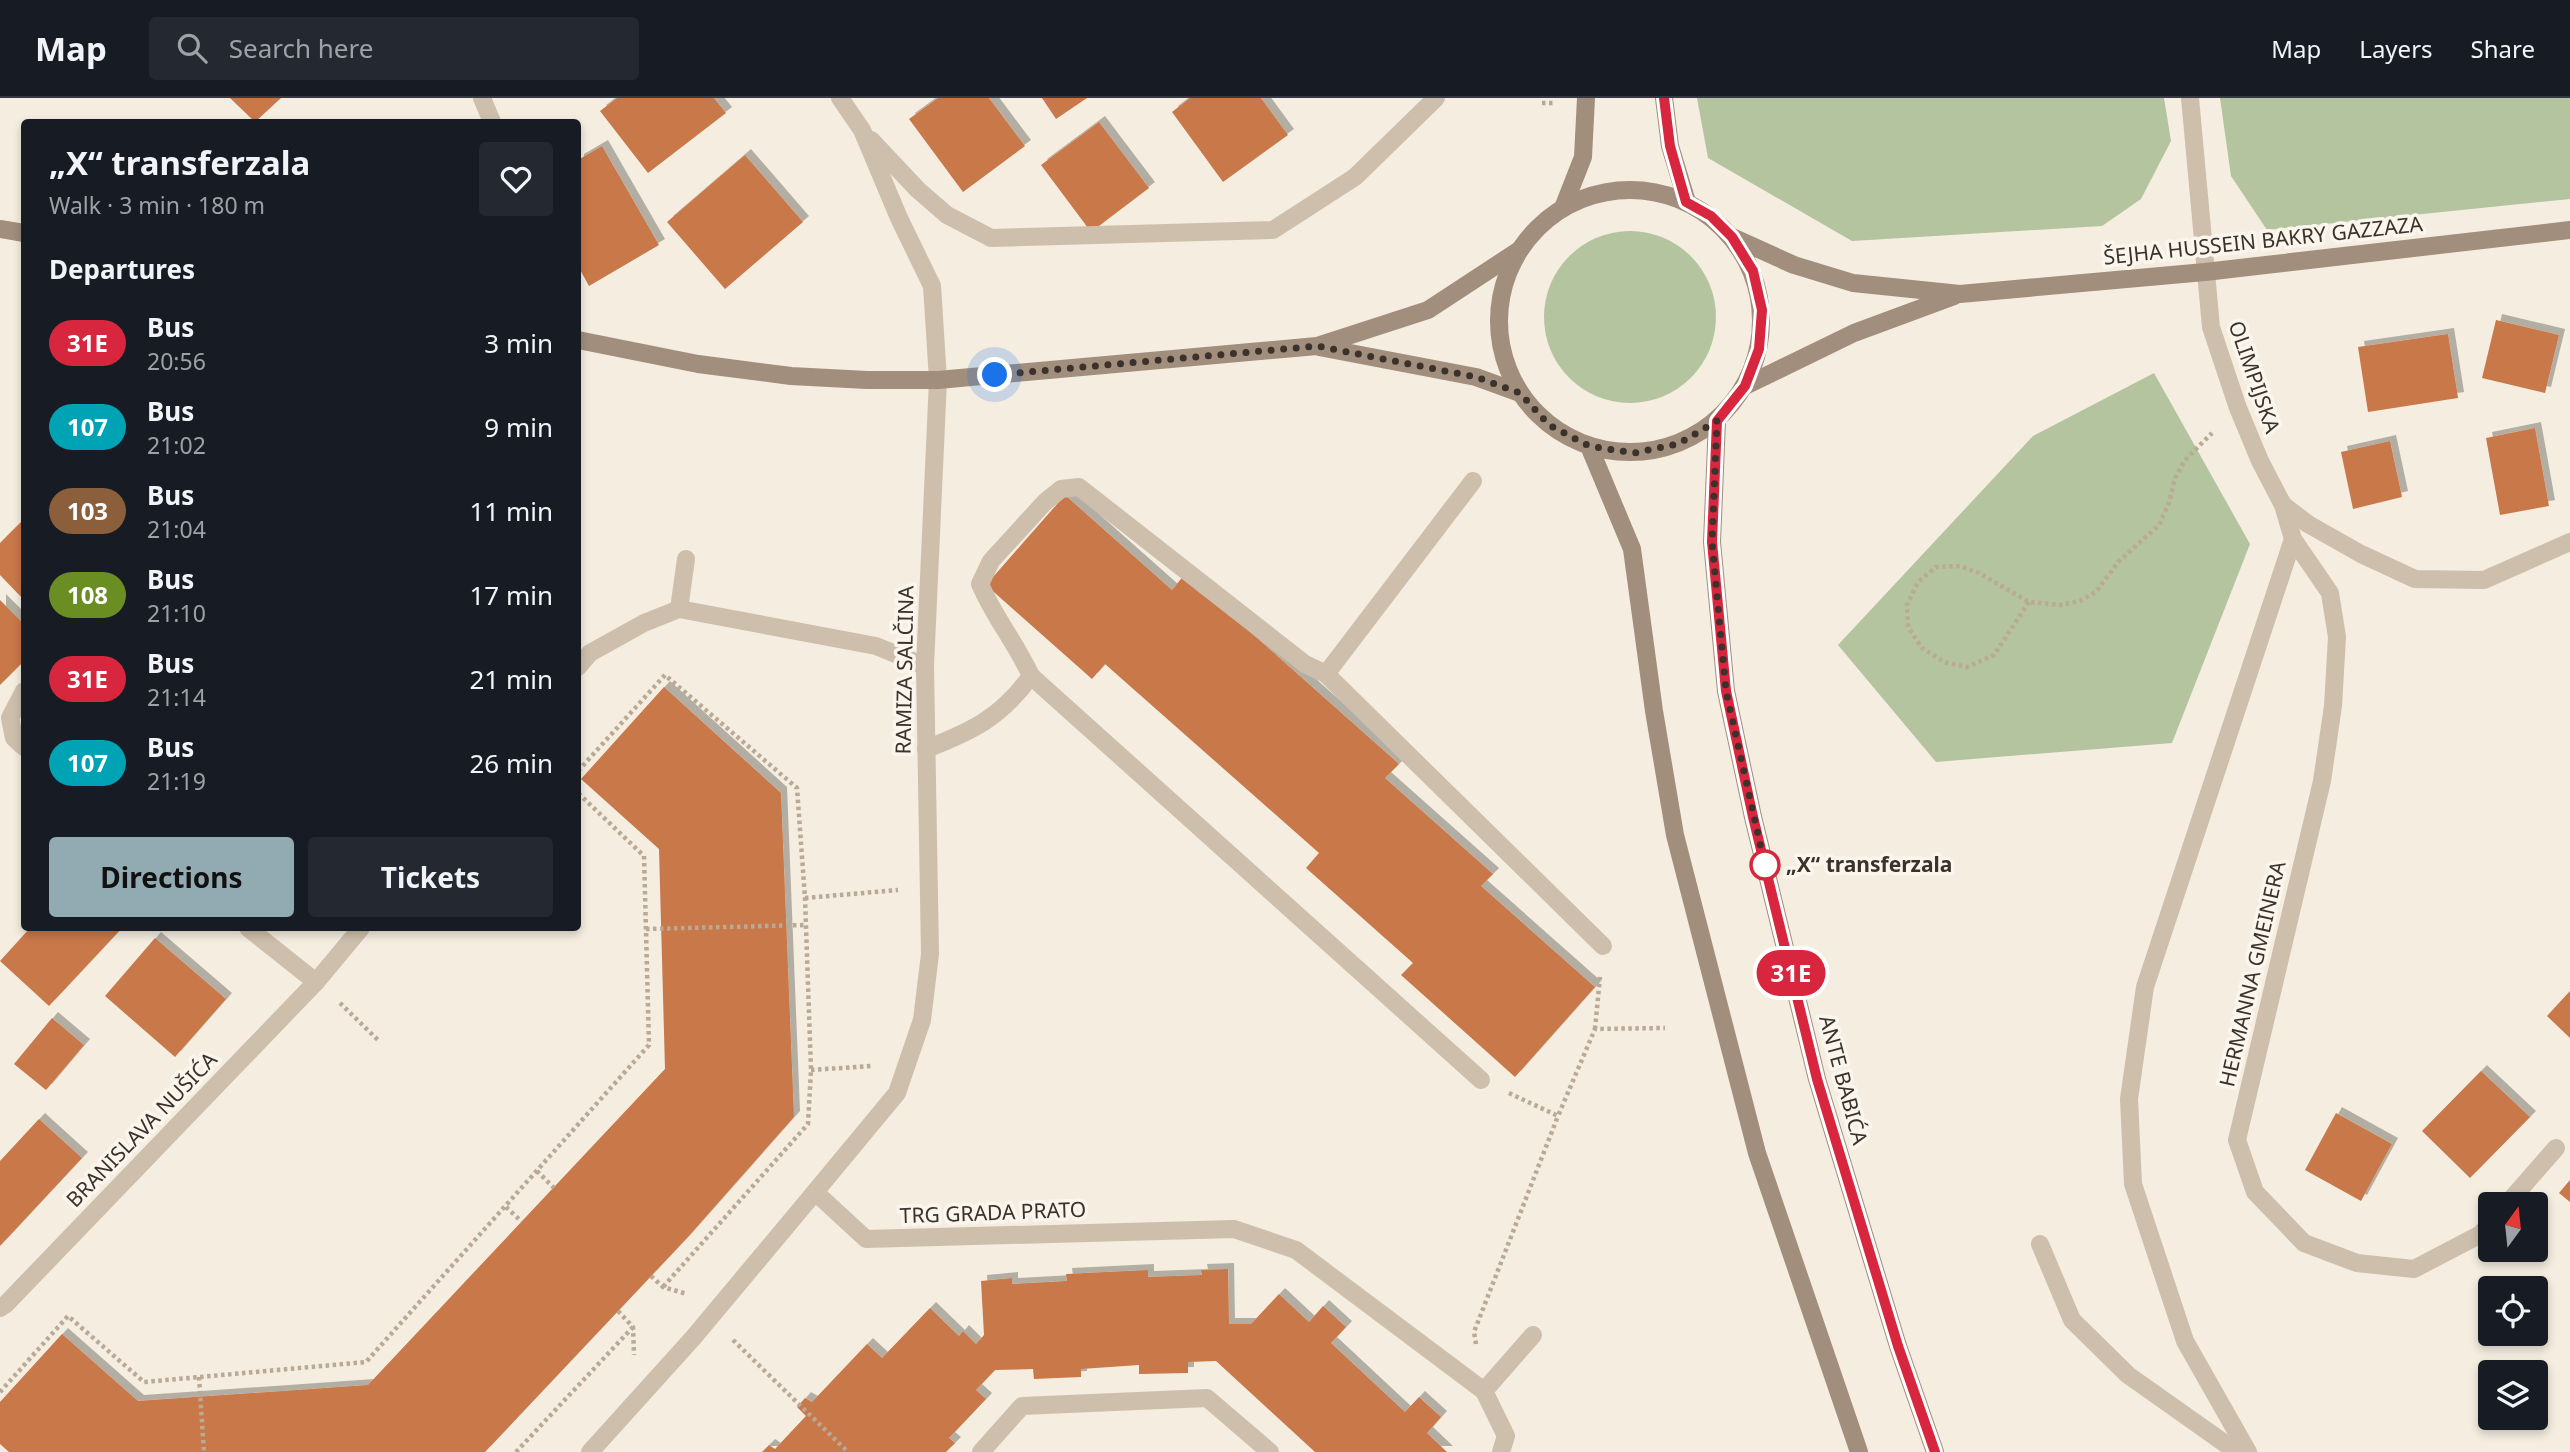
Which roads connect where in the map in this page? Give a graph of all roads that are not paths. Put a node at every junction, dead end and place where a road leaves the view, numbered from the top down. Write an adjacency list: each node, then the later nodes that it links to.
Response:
1 (482, 98): 7 (street)
2 (840, 98): 8 (street, RAMIZA SALČINA)
3 (1436, 98): 8 (street, RAMIZA SALČINA)
4 (1586, 98): 10 (main road)
5 (1664, 98): 9 (main road)
6 (2190, 98): 16 (street, OLIMPIJSKA)
7 (491, 119)
8 (862, 130): 20 (street, RAMIZA SALČINA)
9 (1686, 202): 10 (main road); 14 (main road)
10 (1563, 208): 15 (main road)
11 (0, 229): 13 (main road)
12 (2570, 230): 16 (main road, ŠEJHA HUSSEIN BAKRY GAZZAZA)
13 (21, 232)
14 (1732, 237): 17 (main road, ŠEJHA HUSSEIN BAKRY GAZZAZA); 21 (main road)
15 (1518, 251): 19 (main road); 22 (main road)
16 (2205, 271): 17 (main road, ŠEJHA HUSSEIN BAKRY GAZZAZA); 25 (street, OLIMPIJSKA)
17 (1960, 293): 21 (main road, ŠEJHA HUSSEIN BAKRY GAZZAZA)
18 (581, 341): 20 (main road)
19 (1317, 346): 20 (main road); 22 (main road)
20 (938, 380): 33 (street, RAMIZA SALČINA)
21 (1745, 386): 23 (main road)
22 (1520, 393): 24 (main road)
23 (1717, 421): 24 (main road); 57 (main road, ANTE BABIĆA)
24 (1589, 446): 56 (main road)
25 (2260, 461): 27 (street, HERMANNA GMEINERA)
26 (1473, 481): 34 (street)
27 (2283, 505): 28 (street, HERMANNA GMEINERA); 29 (street, HERMANNA GMEINERA)
28 (2292, 539): 47 (street, HERMANNA GMEINERA); 59 (street)
29 (2570, 542)
30 (686, 559): 31 (street)
31 (679, 609): 32 (street); 33 (street)
32 (581, 664)
33 (925, 666): 38 (street, RAMIZA SALČINA)
34 (1325, 674): 35 (street); 41 (street)
35 (1031, 676): 38 (street); 43 (street)
36 (21, 697): 37 (street)
37 (21, 744)
38 (926, 749): 45 (street, RAMIZA SALČINA)
39 (252, 931): 42 (street)
40 (358, 931): 42 (street, BRANISLAVA NUŠIĆA)
41 (1603, 946)
42 (316, 982): 49 (street, BRANISLAVA NUŠIĆA)
43 (1481, 1080)
44 (2556, 1148): 46 (street)
45 (815, 1192): 51 (street, TRG GRADA PRATO); 52 (street)
46 (2518, 1192)
47 (2478, 1236)
48 (2040, 1244): 58 (street)
49 (0, 1308)
50 (1533, 1335): 51 (street)
51 (1484, 1391): 55 (street)
52 (590, 1452)
53 (981, 1452): 54 (street)
54 (1270, 1452)
55 (1501, 1452)
56 (1859, 1452)
57 (1935, 1452)
58 (2237, 1452)
59 (2248, 1452)

